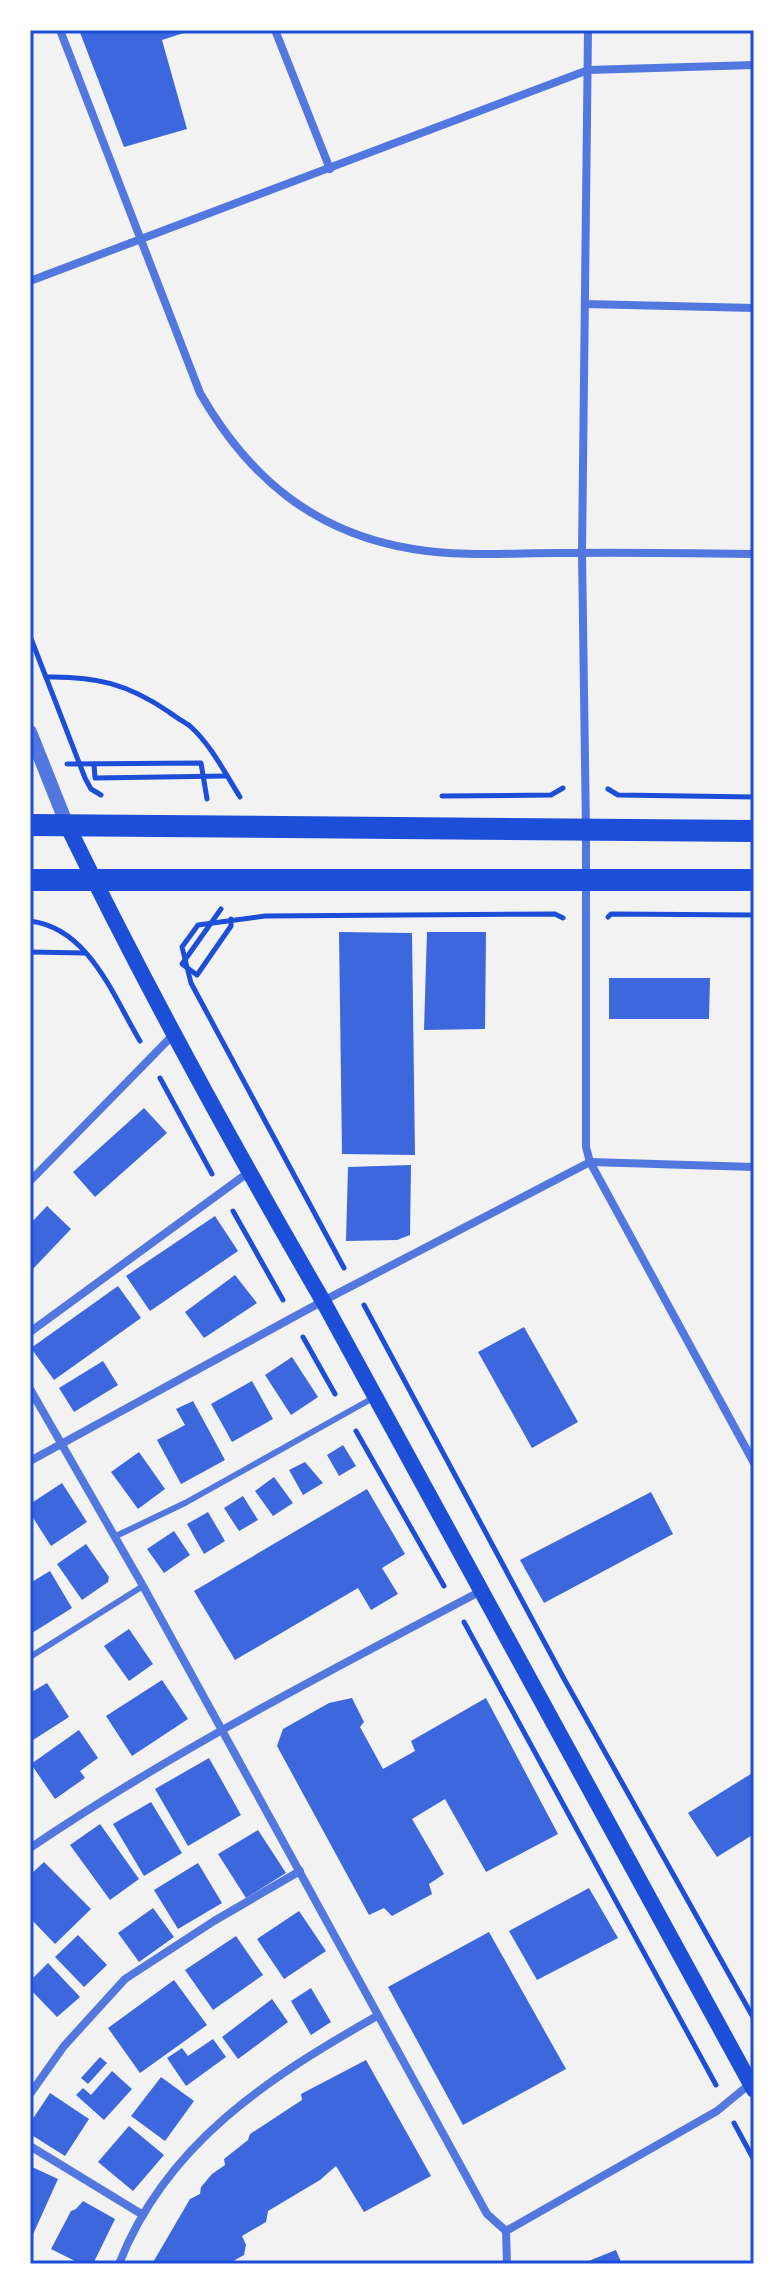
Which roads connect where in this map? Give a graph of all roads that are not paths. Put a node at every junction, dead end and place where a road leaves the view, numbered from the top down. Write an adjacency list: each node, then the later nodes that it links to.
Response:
1 (60, 30): 7 (street)
2 (275, 30): 6 (street)
3 (588, 30): 5 (street)
4 (754, 65): 5 (street)
5 (588, 70): 6 (street); 9 (street)
6 (330, 169): 7 (street)
7 (142, 239): 8 (street); 11 (street)
8 (30, 281)
9 (585, 304): 10 (street); 11 (street)
10 (754, 308)
11 (582, 553): 12 (street); 16 (street)
12 (754, 554)
13 (30, 732): 15 (street)
14 (30, 825): 15 (highway)
15 (67, 825): 16 (highway); 18 (main road)
16 (586, 830): 17 (highway); 19 (street)
17 (754, 831)
18 (94, 879): 19 (highway); 20 (highway); 22 (main road)
19 (586, 879): 21 (highway); 23 (street)
20 (30, 880)
21 (754, 880)
22 (175, 1033): 25 (main road); 26 (street)
23 (590, 1162): 24 (street); 27 (street); 33 (street)
24 (754, 1167)
25 (249, 1172): 27 (main road); 28 (street)
26 (30, 1181)
27 (323, 1301): 30 (main road); 31 (street)
28 (30, 1332)
29 (30, 1389): 31 (street)
30 (375, 1396): 34 (lane); 36 (main road)
31 (62, 1443): 32 (street); 34 (street)
32 (30, 1461)
33 (754, 1463)
34 (116, 1536): 35 (street)
35 (143, 1586): 37 (lane); 38 (street)
36 (481, 1591): 38 (street); 42 (main road)
37 (30, 1657)
38 (221, 1731): 39 (street); 40 (street)
39 (30, 1848)
40 (300, 1871): 41 (street); 43 (street)
41 (377, 2016): 45 (street); 46 (street)
42 (753, 2085): 46 (street)
43 (30, 2094)
44 (30, 2146): 45 (street)
45 (143, 2215): 47 (street)
46 (506, 2231): 48 (street)
47 (119, 2264)
48 (507, 2264)

